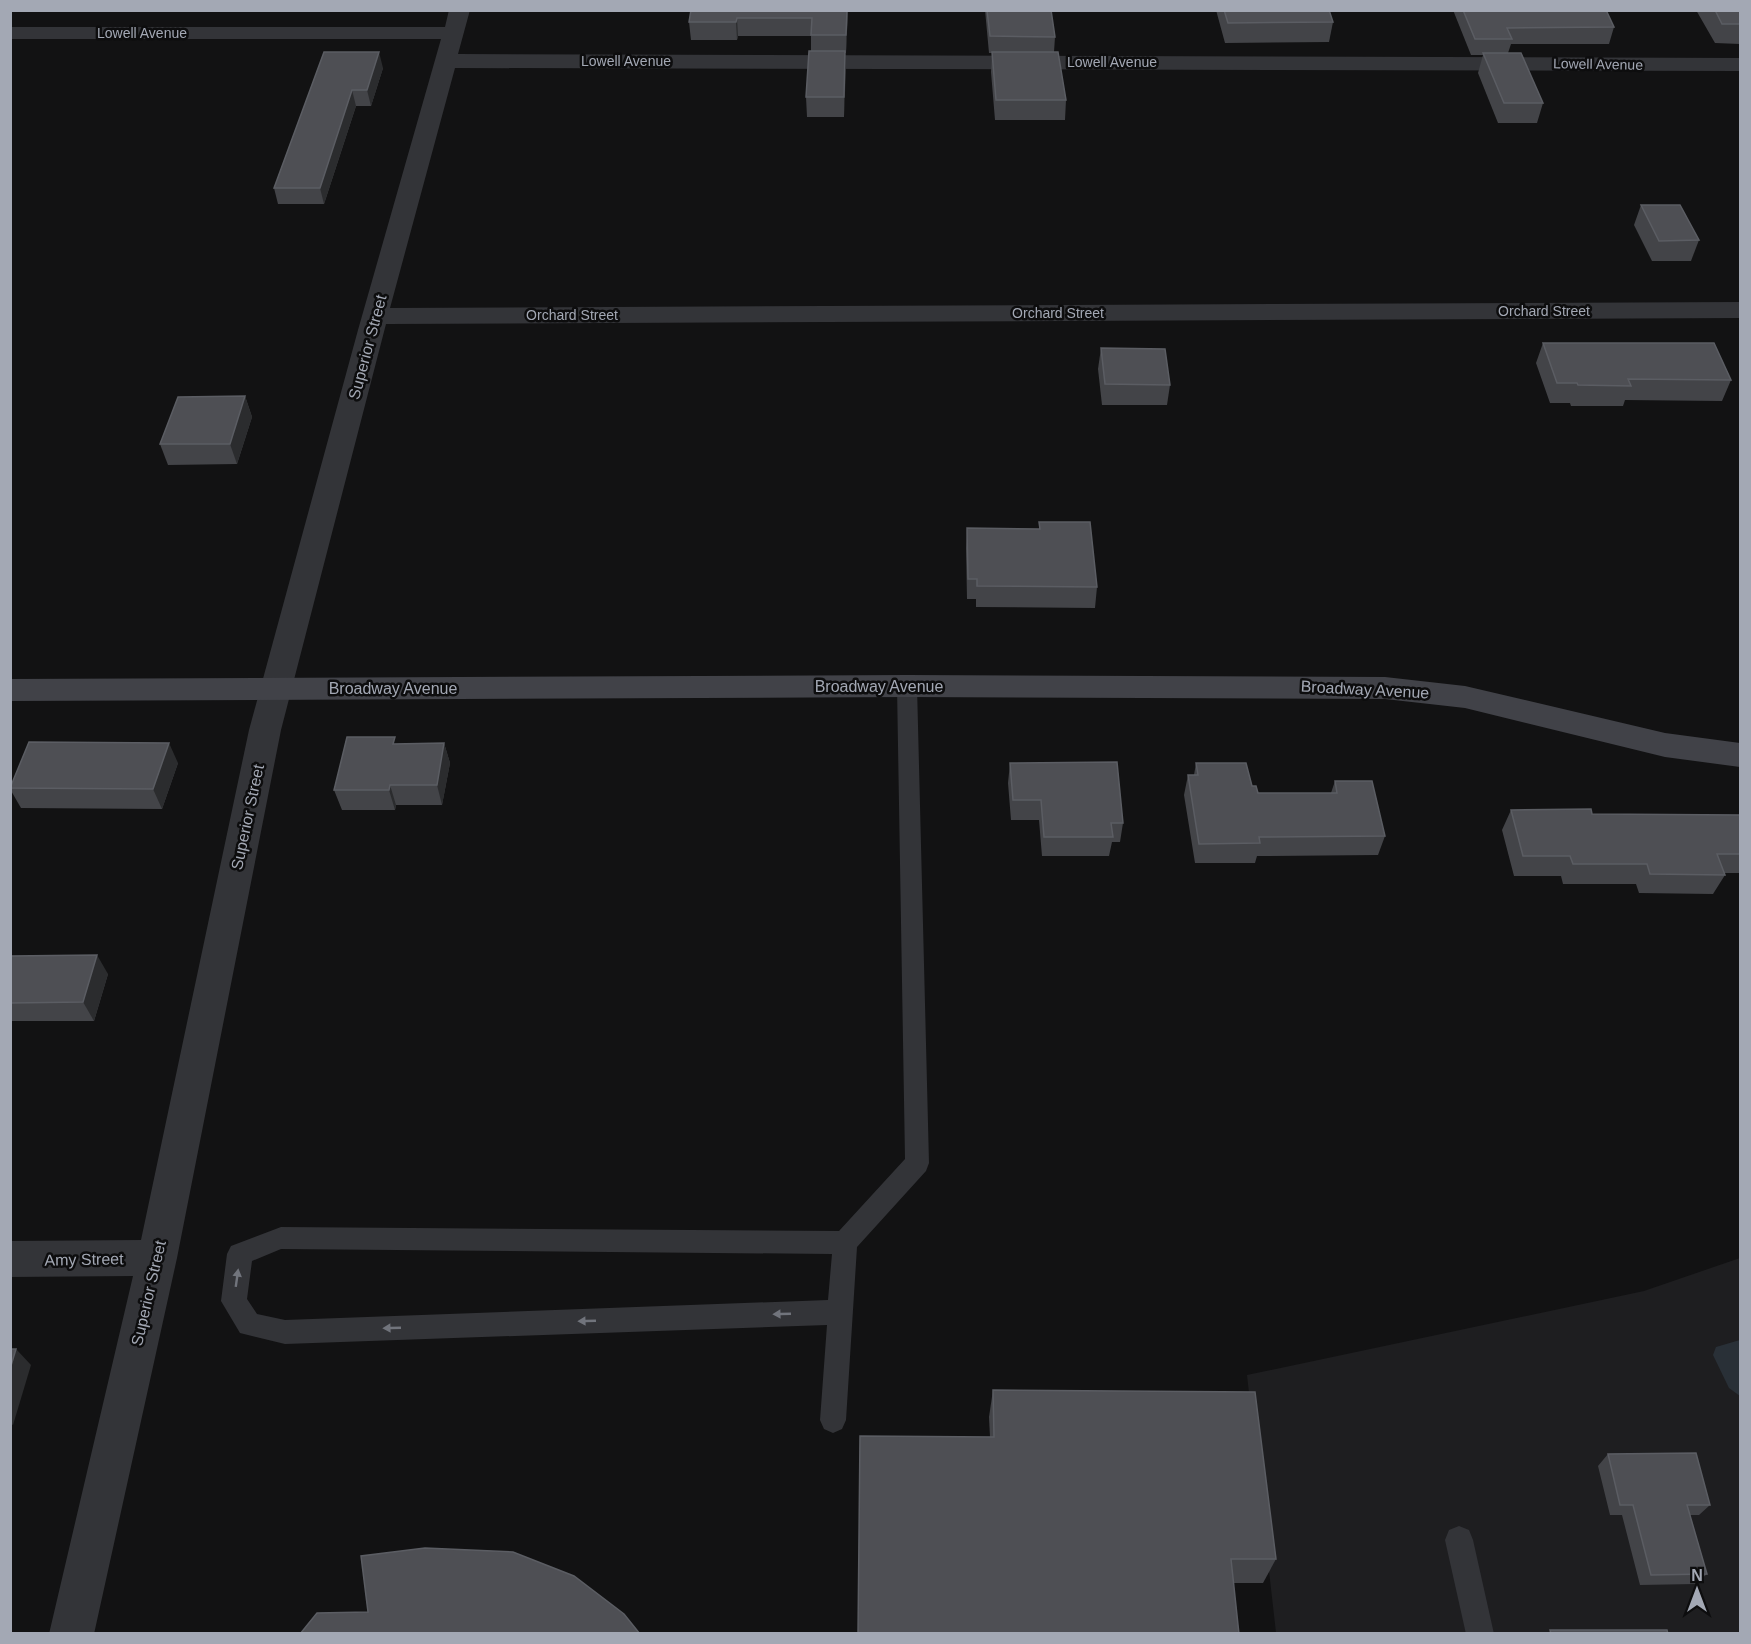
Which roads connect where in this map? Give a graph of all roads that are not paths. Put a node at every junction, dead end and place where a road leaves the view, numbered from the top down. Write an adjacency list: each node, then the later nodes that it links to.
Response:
1 (10, 33): 2 (street, Lowell Avenue)
2 (454, 35): 3 (street, Lowell Avenue); 5 (street, Superior Street)
3 (1740, 65)
4 (1740, 310): 5 (street, Orchard Street)
5 (375, 316): 7 (street, Superior Street)
6 (907, 686): 7 (street, Broadway Avenue); 9 (street, Broadway Avenue); 10 (lane)
7 (276, 688): 8 (street, Broadway Avenue); 11 (street, Superior Street)
8 (10, 690)
9 (1740, 755)
10 (845, 1244): 13 (lane); 13 (lane, one-way to 10)
11 (157, 1258): 12 (street, Amy Street); 16 (street, Superior Street)
12 (10, 1259)
13 (841, 1312): 14 (lane)
14 (833, 1420)
15 (1459, 1540): 17 (lane)
16 (71, 1634)
17 (1480, 1634)

